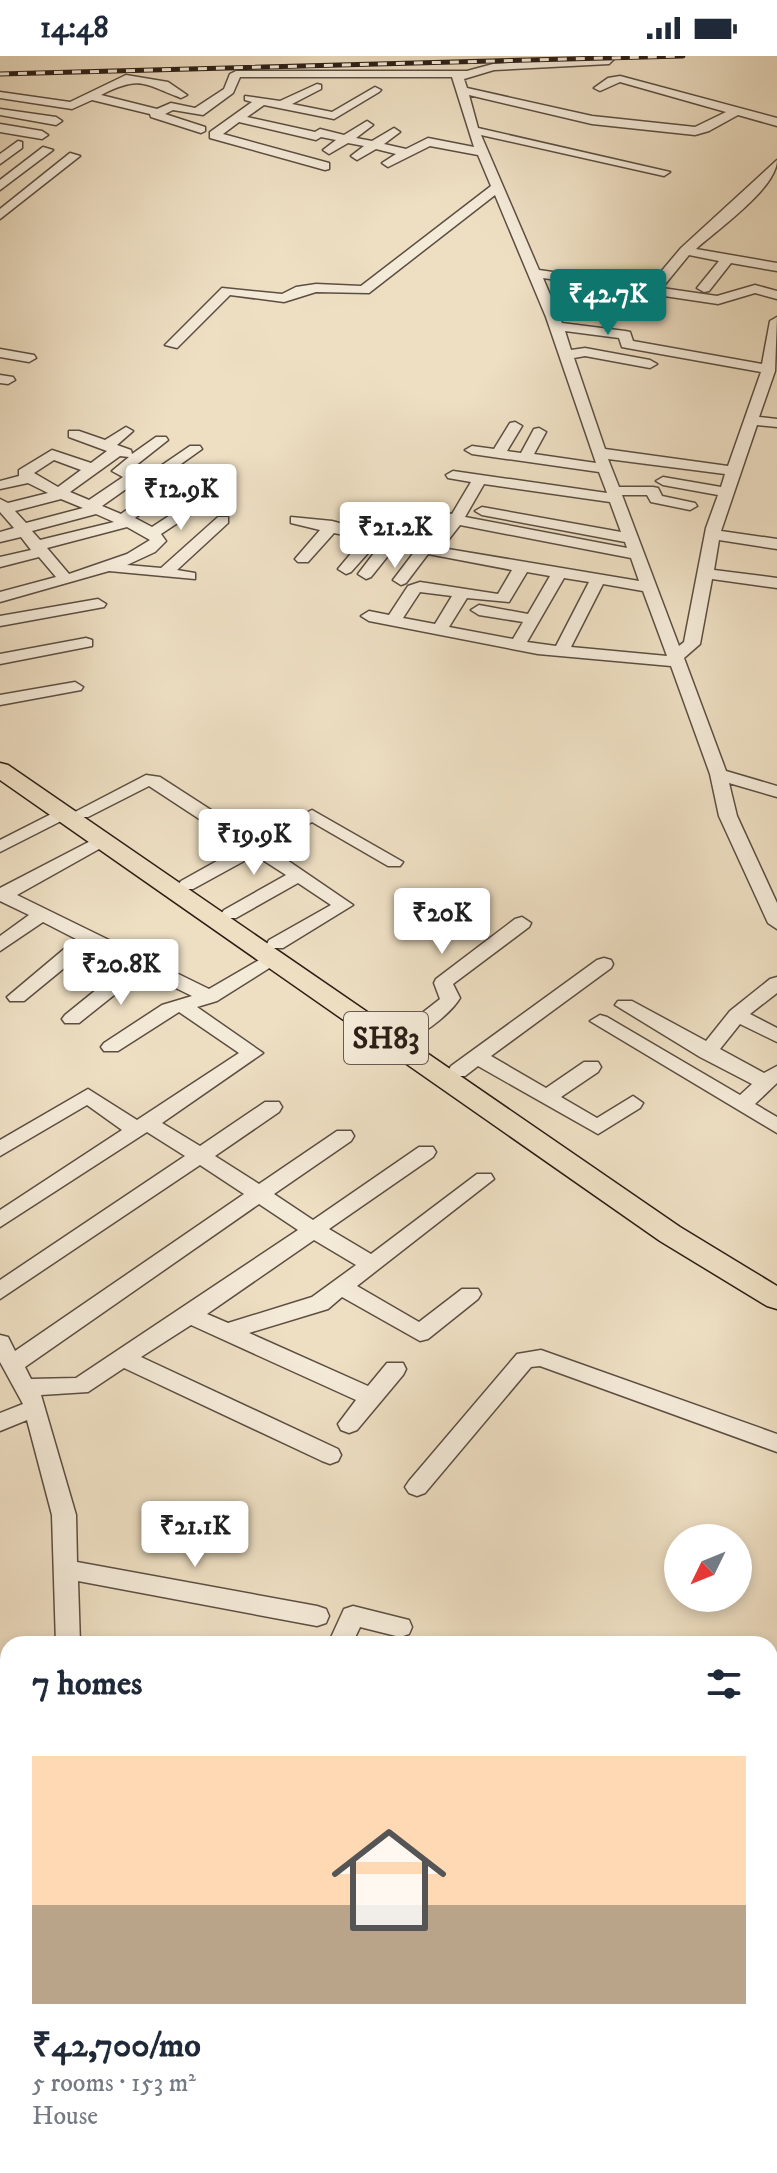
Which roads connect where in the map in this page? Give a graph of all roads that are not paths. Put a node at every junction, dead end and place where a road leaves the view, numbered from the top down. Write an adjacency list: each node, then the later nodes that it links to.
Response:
1 (611, 56): 2 (street)
2 (466, 74): 6 (street); 7 (street)
3 (317, 87): 14 (street)
4 (600, 88): 13 (street)
5 (375, 90): 14 (street)
6 (461, 90): 15 (street); 31 (street)
7 (226, 94): 11 (street); 18 (street)
8 (0, 95): 10 (street)
9 (181, 95): 10 (street)
10 (90, 96): 17 (street)
11 (261, 101): 14 (street); 20 (street)
12 (0, 103): 26 (street)
13 (708, 103): 15 (street); 23 (street)
14 (286, 106): 27 (street)
15 (736, 111): 25 (street)
16 (0, 112): 26 (street)
17 (158, 113): 18 (street); 30 (street)
18 (196, 113): 19 (street)
19 (213, 117)
20 (237, 118): 27 (street); 49 (street)
21 (0, 119): 26 (street)
22 (313, 119): 32 (street)
23 (678, 119)
24 (338, 120): 35 (street)
25 (777, 122)
26 (52, 124): 29 (street)
27 (266, 124): 32 (street); 34 (street)
28 (367, 125): 36 (street)
29 (0, 128)
30 (201, 129)
31 (473, 130): 43 (street); 50 (street)
32 (296, 131): 35 (street)
33 (394, 132): 39 (street)
34 (254, 133)
35 (318, 134): 36 (street); 37 (street)
36 (346, 139): 39 (street); 41 (street)
37 (304, 144)
38 (18, 145): 46 (street)
39 (374, 145): 42 (street); 45 (street)
40 (47, 150): 51 (street)
41 (329, 150)
42 (404, 152): 43 (street); 47 (street)
43 (483, 152): 53 (street)
44 (74, 156): 52 (street)
45 (357, 156)
46 (0, 160)
47 (388, 163)
48 (777, 164): 55 (street)
49 (325, 166)
50 (664, 172)
51 (3, 182): 52 (street)
52 (38, 184): 54 (street)
53 (498, 187): 58 (street); 64 (street)
54 (0, 215)
55 (686, 251): 56 (street); 60 (street)
56 (727, 259): 57 (street); 59 (street)
57 (777, 267)
58 (534, 273): 60 (street); 63 (street)
59 (704, 288)
60 (652, 291): 61 (street)
61 (777, 295)
62 (777, 321): 65 (street)
63 (556, 326): 67 (street); 70 (street)
64 (172, 345)
65 (774, 348): 70 (street)
66 (0, 353): 68 (street)
67 (567, 355): 69 (street); 81 (street)
68 (29, 358)
69 (650, 364)
70 (768, 369): 71 (street)
71 (752, 420): 72 (street); 87 (street)
72 (777, 423)
73 (515, 426): 82 (street)
74 (126, 431): 78 (street)
75 (539, 432): 84 (street)
76 (74, 434): 78 (street)
77 (161, 440): 83 (street)
78 (112, 448): 83 (street); 85 (street)
79 (195, 449): 89 (street)
80 (472, 450): 82 (street)
81 (599, 453): 86 (street); 87 (street)
82 (498, 454): 84 (street)
83 (137, 457): 89 (street)
84 (529, 458): 86 (street); 94 (street)
85 (93, 469): 90 (street); 97 (street)
86 (606, 469): 99 (street)
87 (733, 471): 96 (street)
88 (453, 475): 91 (street)
89 (133, 477): 103 (street)
90 (31, 479): 93 (street); 97 (street)
91 (480, 479): 94 (street); 106 (street)
92 (663, 481): 96 (street)
93 (0, 485)
94 (524, 485): 100 (street); 123 (street)
95 (169, 486): 107 (street)
96 (726, 492): 113 (street)
97 (61, 494): 103 (street); 104 (street)
98 (212, 494): 112 (street)
99 (615, 495): 100 (street); 101 (street); 117 (street)
100 (545, 505): 117 (street); 123 (street)
101 (690, 506)
102 (391, 507): 105 (street)
103 (94, 508): 107 (street); 111 (street)
104 (3, 510): 111 (street)
105 (413, 512): 106 (street); 118 (street)
106 (460, 514): 121 (street); 123 (street)
107 (127, 520): 112 (street); 120 (street)
108 (223, 520): 129 (street)
109 (296, 520): 110 (street)
110 (332, 526): 114 (street); 124 (street)
111 (22, 530): 115 (street); 120 (street)
112 (153, 533): 126 (street)
113 (713, 534): 119 (street); 132 (street)
114 (374, 536): 118 (street); 128 (street)
115 (0, 537)
116 (546, 539): 122 (street); 123 (street); 127 (street)
117 (632, 539): 122 (street)
118 (393, 541): 121 (street); 131 (street)
119 (777, 544)
120 (38, 549): 125 (street); 134 (street)
121 (429, 549): 123 (street); 136 (street)
122 (637, 555): 138 (street)
123 (477, 558): 127 (street); 141 (street); 145 (street); 147 (street)
124 (303, 559)
125 (0, 562)
126 (106, 567): 129 (street); 134 (street)
127 (525, 567): 130 (street); 141 (street)
128 (346, 569)
129 (165, 573): 133 (street)
130 (559, 573): 135 (street); 144 (street)
131 (366, 574)
132 (706, 574): 137 (street); 153 (street)
133 (190, 576)
134 (61, 579): 139 (street); 142 (street)
135 (598, 579): 138 (street); 151 (street)
136 (401, 580)
137 (777, 583)
138 (650, 587): 153 (street)
139 (0, 597)
140 (98, 604): 142 (street)
141 (483, 604): 144 (street); 148 (street)
142 (73, 609): 146 (street)
143 (369, 616): 145 (street)
144 (531, 619): 150 (street)
145 (394, 620): 147 (street)
146 (0, 621)
147 (440, 629): 148 (street)
148 (462, 633): 150 (street)
149 (86, 643): 152 (street)
150 (518, 644): 151 (street)
151 (561, 651): 153 (street)
152 (0, 659)
153 (677, 659): 158 (street)
154 (75, 687): 155 (street)
155 (0, 700)
156 (0, 757): 160 (main road, SH83)
157 (0, 770): 160 (main road, SH83)
158 (719, 774): 159 (street); 171 (street)
159 (777, 792)
160 (72, 813): 161 (main road, SH83); 162 (street); 163 (street); 166 (main road, SH83)
161 (102, 840): 167 (street); 174 (main road, SH83)
162 (0, 847)
163 (253, 847): 164 (street); 165 (street); 166 (street)
164 (394, 862)
165 (298, 876): 169 (street); 174 (street)
166 (187, 885): 169 (main road, SH83)
167 (2, 894): 168 (street)
168 (43, 914): 172 (street); 173 (street)
169 (230, 914): 174 (main road, SH83)
170 (522, 923): 185 (street)
171 (777, 923)
172 (90, 937): 175 (street); 178 (street)
173 (0, 945)
174 (275, 952): 179 (street); 185 (main road, SH83); 211 (main road, SH83)
175 (142, 963): 179 (street); 183 (street)
176 (604, 964): 189 (street)
177 (777, 983): 182 (street)
178 (17, 997)
179 (210, 997): 180 (street)
180 (181, 1005): 187 (street); 197 (street)
181 (625, 1005): 188 (street)
182 (737, 1015): 186 (street); 188 (street)
183 (72, 1019)
184 (600, 1021): 194 (street)
185 (406, 1035): 189 (main road, SH83)
186 (777, 1036)
187 (111, 1047)
188 (707, 1053): 191 (street)
189 (468, 1064): 192 (street); 207 (main road, SH83)
190 (591, 1067): 192 (street)
191 (771, 1077): 194 (street)
192 (546, 1098): 193 (street)
193 (633, 1103)
194 (742, 1105): 196 (street)
195 (272, 1107): 201 (street)
196 (777, 1126)
197 (143, 1128): 199 (street); 201 (street); 204 (street)
198 (344, 1136): 203 (street)
199 (0, 1149)
200 (426, 1152): 205 (street)
201 (201, 1155): 203 (street); 209 (street)
202 (484, 1179): 206 (street)
203 (259, 1194): 205 (street); 214 (street)
204 (0, 1220)
205 (310, 1230): 206 (street); 212 (street)
206 (372, 1264): 208 (street)
207 (777, 1285)
208 (342, 1287): 210 (street); 213 (street)
209 (0, 1291)
210 (470, 1294)
211 (777, 1299)
212 (190, 1315): 213 (street); 215 (street)
213 (226, 1332): 218 (street)
214 (6, 1353): 217 (street)
215 (123, 1358): 217 (street); 222 (street)
216 (395, 1369): 218 (street)
217 (30, 1397): 219 (street); 224 (street)
218 (370, 1397): 220 (street)
219 (0, 1422)
220 (349, 1424)
221 (777, 1443): 223 (street)
222 (330, 1455)
223 (417, 1487)
224 (64, 1569): 225 (street); 227 (street)
225 (317, 1616)
226 (400, 1627): 228 (street)
227 (68, 1636)
228 (344, 1636)

